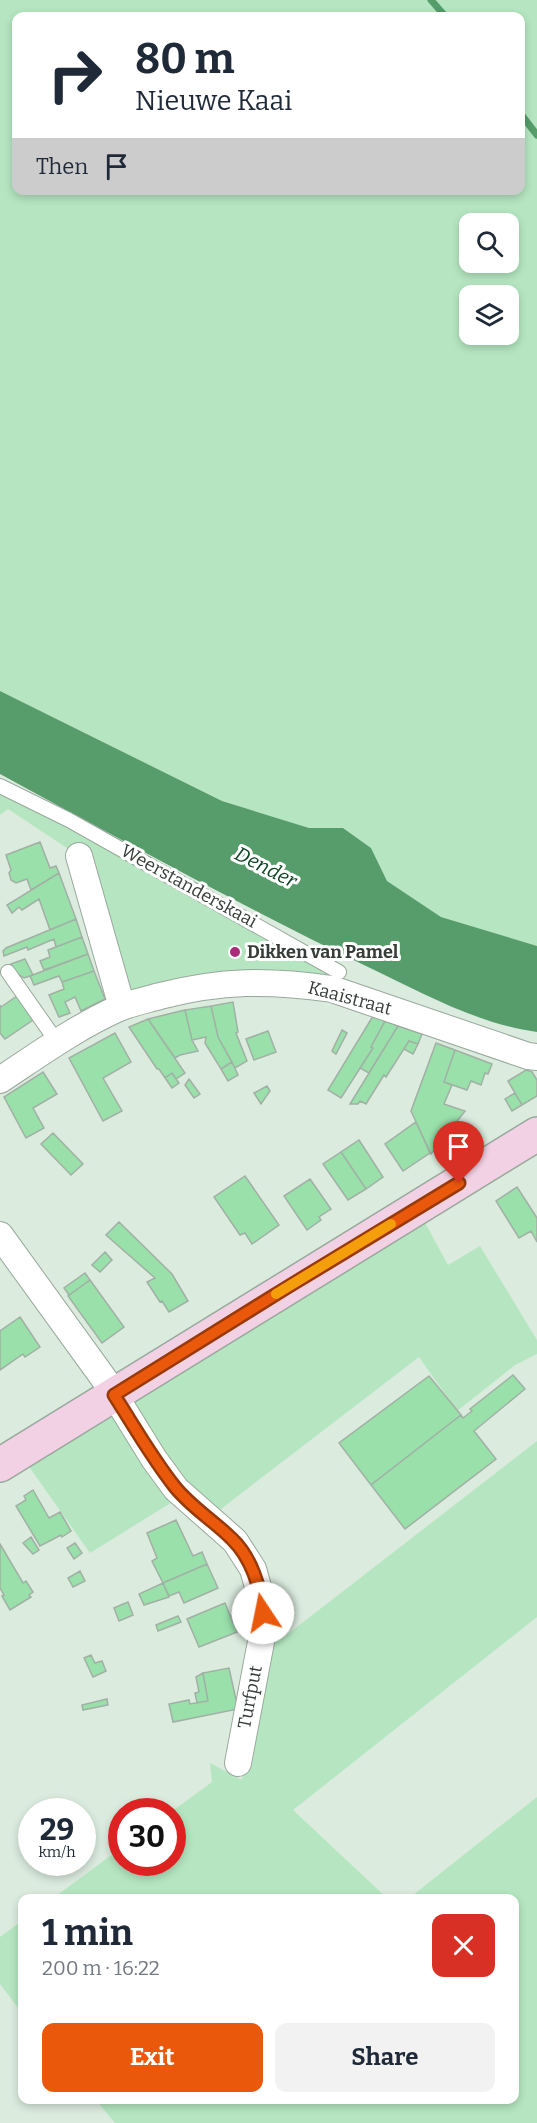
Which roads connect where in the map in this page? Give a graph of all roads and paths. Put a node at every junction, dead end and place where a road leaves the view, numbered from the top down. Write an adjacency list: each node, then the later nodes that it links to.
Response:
1 (0, 786): 4 (lane, Weerstanderskaai)
2 (78, 856): 5 (street)
3 (8, 972): 6 (lane)
4 (339, 972)
5 (122, 1007): 6 (street, Kaaistraat); 7 (street, Kaaistraat)
6 (57, 1042): 8 (street, Kaaistraat)
7 (537, 1057)
8 (0, 1080)
9 (537, 1134): 11 (main road)
10 (0, 1235): 11 (street, Turfput)
11 (114, 1395): 12 (main road); 13 (street, Turfput)
12 (0, 1465)
13 (238, 1763)

